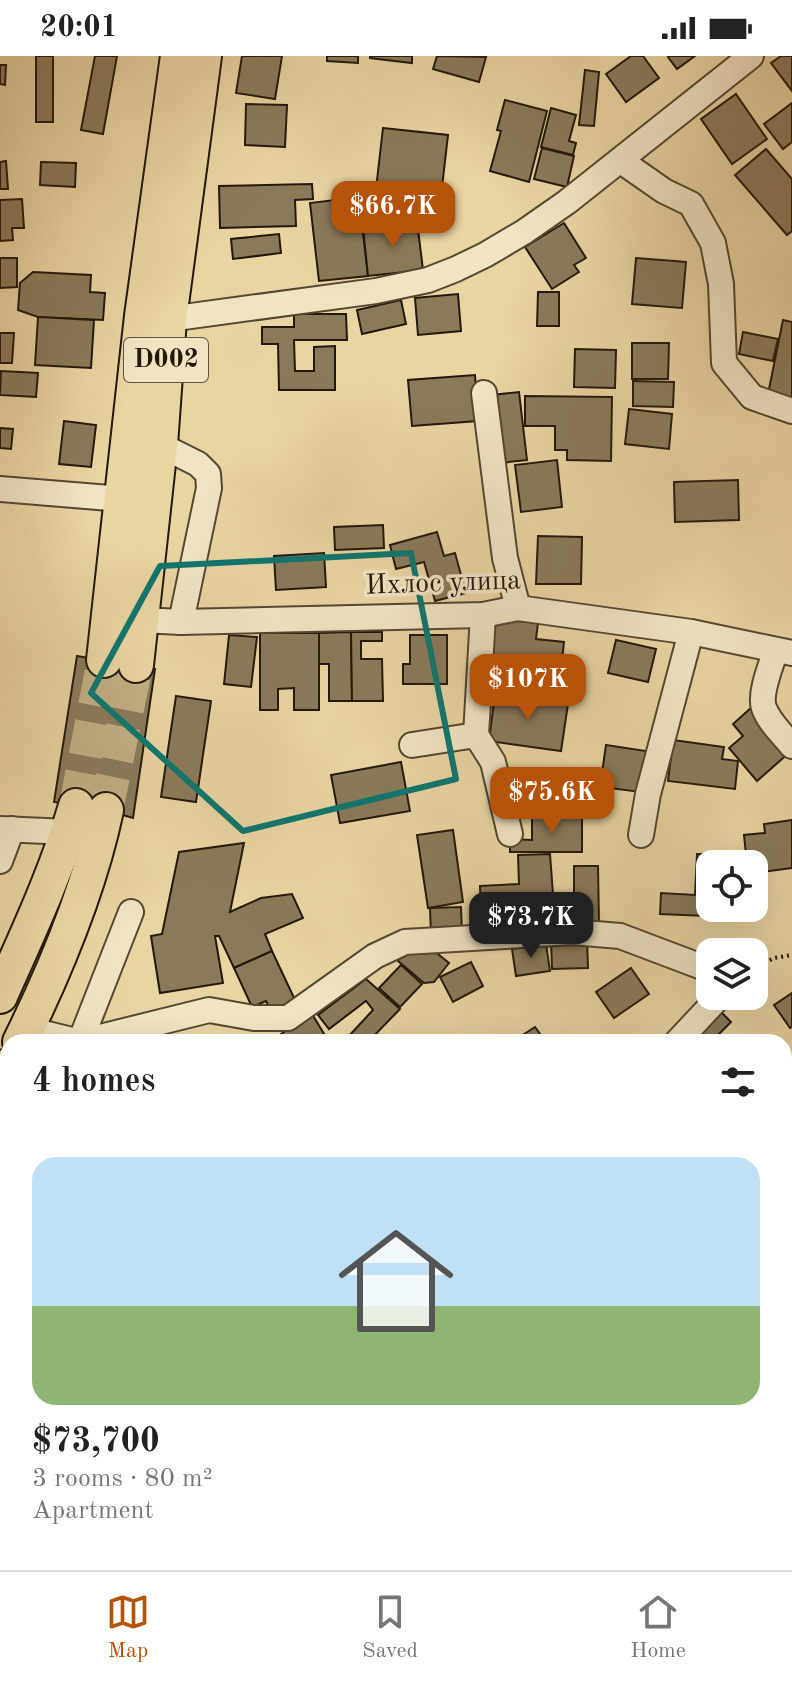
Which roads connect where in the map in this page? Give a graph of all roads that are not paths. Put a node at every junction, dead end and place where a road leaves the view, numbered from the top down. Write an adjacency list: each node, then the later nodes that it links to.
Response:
1 (178, 56): 10 (highway, D002)
2 (204, 56): 5 (highway, D002)
3 (751, 56): 4 (street)
4 (621, 161): 5 (street); 7 (street)
5 (169, 319): 8 (highway, D002)
6 (484, 393): 11 (street)
7 (792, 411)
8 (160, 445): 13 (highway, D002); 14 (street)
9 (0, 489): 10 (street)
10 (122, 499): 13 (highway, D002)
11 (518, 608): 12 (street, Ихлос улица); 15 (street, Ихлос улица)
12 (483, 615): 14 (street, Ихлос улица); 17 (street)
13 (142, 620): 14 (street, Ихлос улица)
14 (181, 622)
15 (691, 632): 16 (street, Ихлос улица); 23 (street)
16 (784, 651): 19 (street)
17 (476, 735): 18 (street); 22 (street)
18 (412, 745)
19 (792, 746)
20 (84, 816): 21 (street); 27 (highway); 29 (highway)
21 (6, 829): 24 (street)
22 (510, 834)
23 (641, 835)
24 (0, 861)
25 (131, 912): 30 (street)
26 (696, 965): 31 (street)
27 (0, 996)
28 (707, 1010): 32 (street)
29 (24, 1034)
30 (83, 1034)
31 (112, 1034)
32 (684, 1034)

